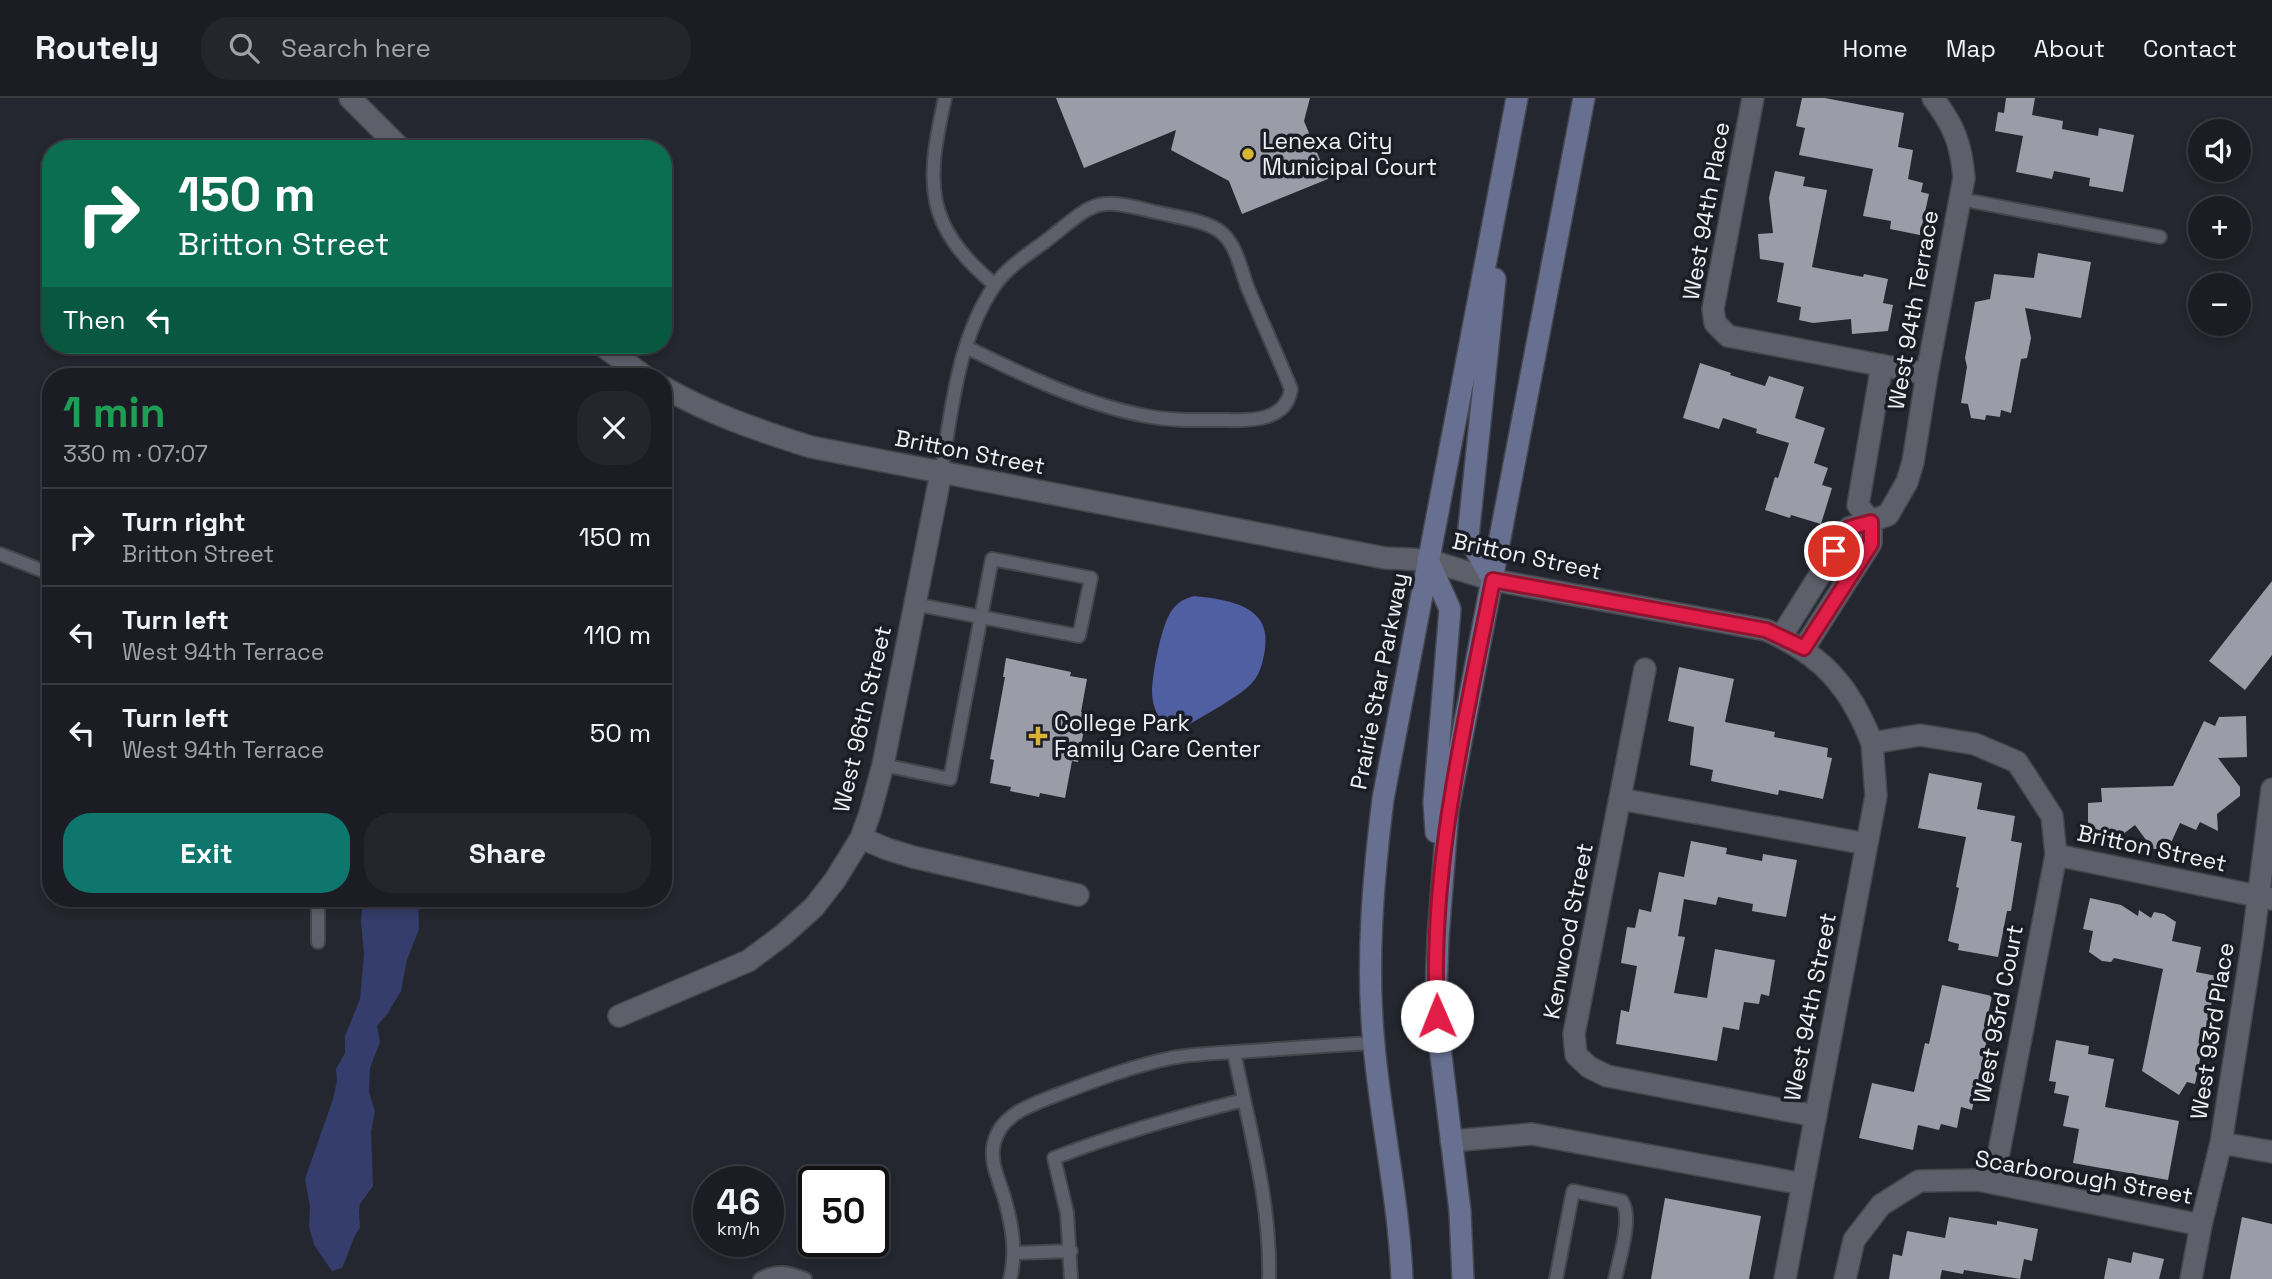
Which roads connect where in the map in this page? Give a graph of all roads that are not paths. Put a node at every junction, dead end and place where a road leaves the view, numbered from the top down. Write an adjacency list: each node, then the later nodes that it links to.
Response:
1 (945, 98): 11 (lane)
2 (1517, 98): 8 (main road, Prairie Star Parkway)
3 (1584, 98): 23 (main road)
4 (1753, 98): 14 (street, West 94th Place)
5 (1933, 98): 9 (street, West 94th Terrace)
6 (363, 102): 7 (street)
7 (394, 140)
8 (1509, 144): 21 (main road, Prairie Star Parkway); 23 (main road)
9 (1960, 199): 10 (lane); 16 (street, West 94th Terrace)
10 (2160, 237)
11 (995, 285): 12 (lane); 12 (lane)
12 (966, 347): 18 (lane)
13 (614, 354): 15 (street)
14 (1882, 365): 16 (street, West 94th Place); 19 (street, West 94th Terrace)
15 (633, 368)
16 (1927, 374): 19 (street, West 94th Terrace)
17 (672, 392): 18 (street, Britton Street)
18 (941, 473): 21 (street, Britton Street); 24 (street, West 96th Street)
19 (1871, 522): 26 (street, West 94th Terrace); 27 (street)
20 (0, 554): 22 (lane)
21 (1428, 560): 23 (street, Britton Street); 39 (main road); 42 (main road, Prairie Star Parkway)
22 (42, 570)
23 (1493, 580): 26 (street, Britton Street); 39 (main road)
24 (914, 604): 25 (lane); 30 (street, West 96th Street)
25 (982, 618): 25 (lane); 30 (lane)
26 (1781, 637): 27 (street, Britton Street)
27 (1804, 648): 29 (street, Britton Street)
28 (1645, 669): 32 (street, Kenwood Street)
29 (1872, 743): 34 (street, West 94th Street); 35 (street, Britton Street)
30 (883, 765): 33 (street, West 96th Street)
31 (2272, 789): 37 (street, West 93rd Place)
32 (1620, 799): 34 (street); 45 (street, Kenwood Street)
33 (860, 838): 36 (street); 41 (street, West 96th Street)
34 (1867, 844): 45 (street, West 94th Street)
35 (2056, 855): 37 (street, Britton Street); 49 (street, West 93rd Court)
36 (1078, 895)
37 (2265, 898): 47 (street, West 93rd Place)
38 (318, 907): 40 (lane)
39 (1439, 922): 46 (main road)
40 (318, 942)
41 (619, 1016)
42 (1374, 1043): 43 (lane); 59 (main road, Prairie Star Parkway)
43 (1234, 1052): 44 (lane); 53 (lane)
44 (1244, 1100): 52 (lane); 58 (lane)
45 (1816, 1116): 50 (street, West 94th Street)
46 (1451, 1141): 50 (street); 60 (main road)
47 (2221, 1143): 48 (street); 51 (street, West 93rd Place)
48 (2272, 1152)
49 (1993, 1183): 51 (street, Scarborough Street); 64 (street, Scarborough Street)
50 (1803, 1184): 63 (street, West 94th Street)
51 (2201, 1225): 65 (street, West 93rd Place)
52 (1071, 1251): 53 (lane); 57 (lane)
53 (1014, 1253): 56 (lane)
54 (760, 1279): 55 (lane)
55 (804, 1279)
56 (1010, 1279)
57 (1072, 1279)
58 (1269, 1279)
59 (1402, 1279)
60 (1463, 1279)
61 (1556, 1279): 62 (lane)
62 (1615, 1279)
63 (1785, 1279)
64 (1845, 1279)
65 (2191, 1279)

